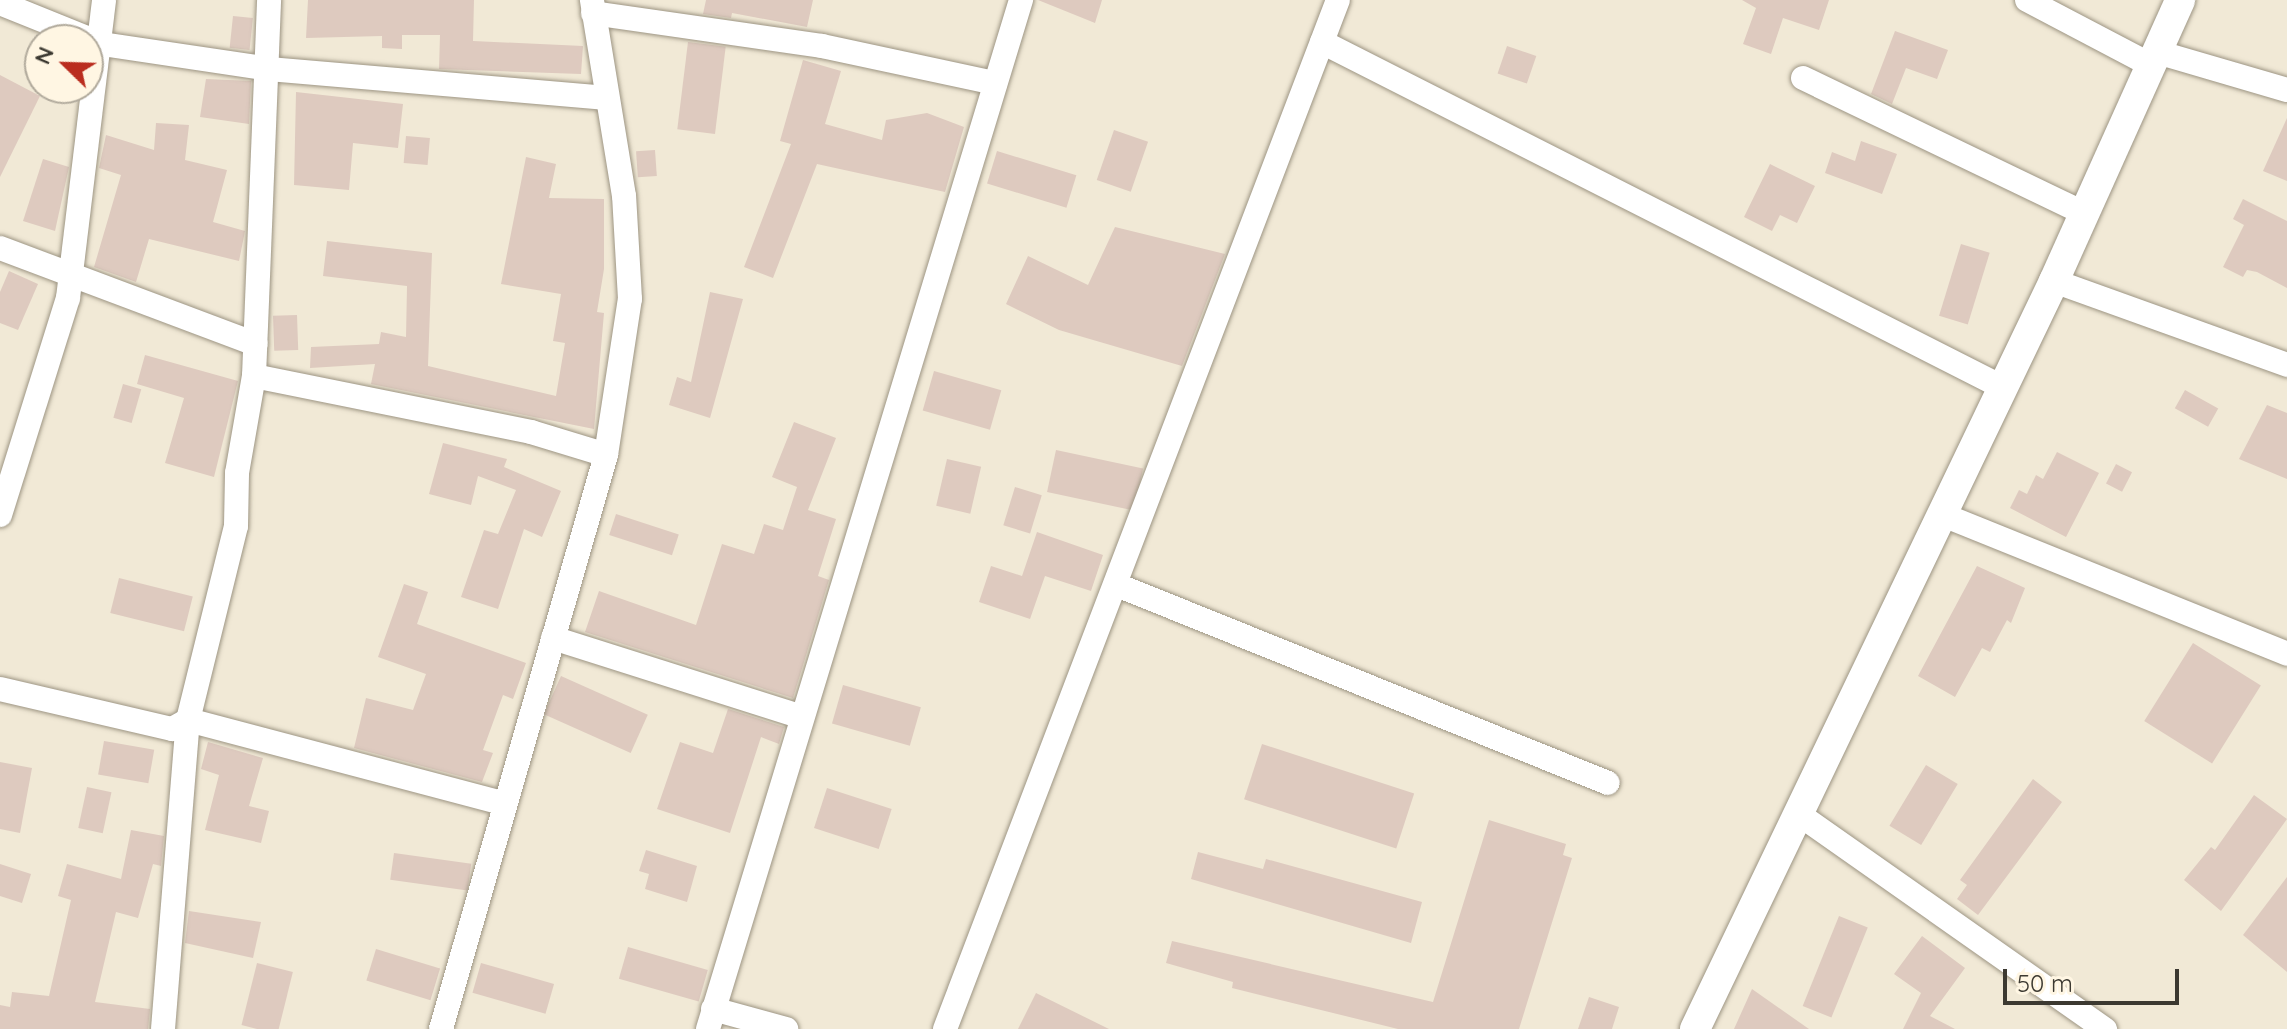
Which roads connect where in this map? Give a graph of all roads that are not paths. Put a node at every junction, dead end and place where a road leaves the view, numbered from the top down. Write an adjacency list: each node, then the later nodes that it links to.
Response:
1 (104, 0): 10 (street)
2 (269, 0): 14 (street)
3 (1021, 0): 16 (street)
4 (1338, 0): 11 (street)
5 (2027, 0): 13 (street)
6 (2180, 0): 13 (street)
7 (0, 3): 9 (street)
8 (592, 7): 16 (street); 18 (street)
9 (52, 24)
10 (103, 24)
11 (1322, 42): 27 (street); 31 (street)
12 (104, 44): 14 (street)
13 (2154, 59): 17 (street); 20 (street)
14 (269, 69): 18 (street); 24 (street)
15 (1803, 78): 20 (street)
16 (995, 83): 35 (street)
17 (2287, 90)
18 (607, 98): 28 (street)
19 (93, 104): 22 (street)
20 (2083, 213): 23 (street)
21 (0, 248): 22 (street)
22 (68, 276): 24 (street); 30 (street)
23 (2054, 281): 25 (street); 27 (street)
24 (256, 344): 26 (street)
25 (2287, 365)
26 (254, 376): 28 (street); 36 (street)
27 (2002, 387): 29 (street)
28 (606, 455): 32 (street)
29 (1941, 514): 33 (street); 39 (street)
30 (0, 515)
31 (1117, 585): 37 (street); 44 (street)
32 (553, 638): 35 (street); 38 (street)
33 (2287, 654)
34 (0, 689): 36 (street)
35 (802, 717): 40 (street)
36 (188, 720): 38 (street); 41 (street)
37 (1608, 783)
38 (505, 804): 42 (street)
39 (1800, 815): 45 (street); 46 (street)
40 (710, 1019): 43 (street)
41 (163, 1029)
42 (441, 1029)
43 (786, 1029)
44 (945, 1029)
45 (1695, 1029)
46 (2105, 1029)

